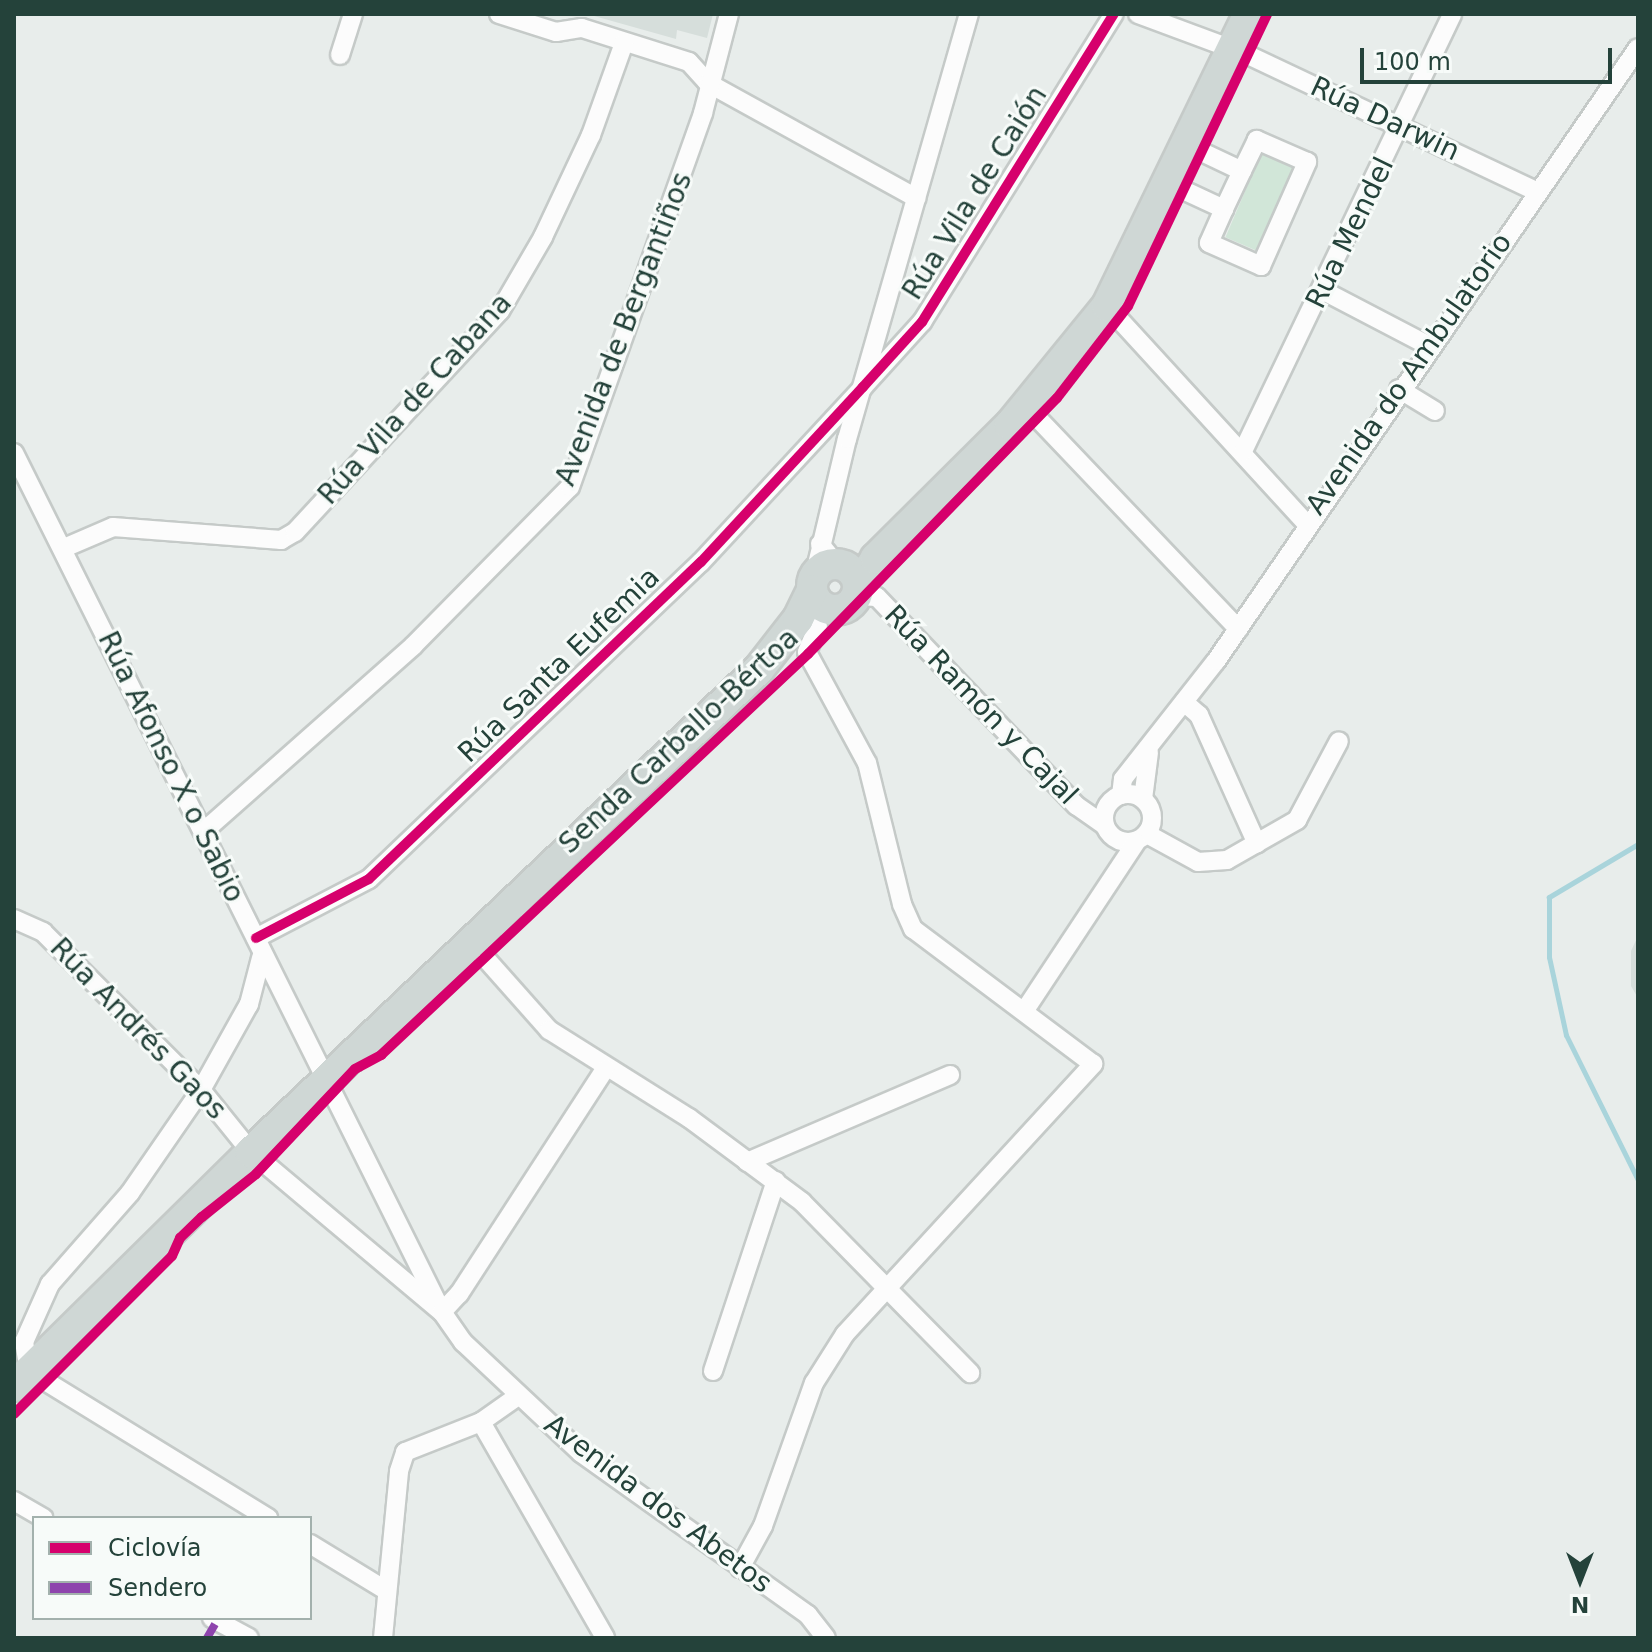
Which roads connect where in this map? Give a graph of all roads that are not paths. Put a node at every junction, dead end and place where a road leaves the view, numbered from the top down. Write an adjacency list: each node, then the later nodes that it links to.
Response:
1 (353, 14): 12 (street)
2 (499, 14): 9 (street)
3 (729, 14): 13 (street, Avenida de Bergantiños)
4 (969, 14): 19 (street)
5 (1114, 14): 24 (street, Rúa Vila de Caión)
6 (1138, 14): 11 (street, Rúa Darwin)
7 (1249, 14): 11 (main road)
8 (1452, 14): 14 (street, Rúa Mendel)
9 (624, 43): 13 (street); 31 (street, Rúa Vila de Cabana)
10 (1638, 48): 18 (street, Avenida do Ambulatorio)
11 (1233, 49): 14 (street, Rúa Darwin); 15 (main road)
12 (340, 55)
13 (708, 83): 19 (street); 39 (street, Avenida de Bergantiños)
14 (1402, 126): 18 (street, Rúa Darwin); 21 (street, Rúa Mendel)
15 (1187, 145): 16 (street); 17 (main road)
16 (1242, 171): 20 (street); 20 (street)
17 (1168, 183): 20 (street); 22 (main road)
18 (1536, 191): 23 (street, Avenida do Ambulatorio)
19 (916, 198): 24 (street)
20 (1224, 209)
21 (1322, 290): 23 (street); 28 (street, Rúa Mendel)
22 (1107, 306): 26 (main road); 28 (street)
23 (1429, 346): 25 (street, Avenida do Ambulatorio)
24 (863, 387): 32 (street); 45 (street, Rúa Santa Eufemia)
25 (1399, 389): 27 (street); 30 (street, Avenida do Ambulatorio)
26 (1026, 406): 32 (main road); 33 (street)
27 (1435, 411)
28 (1243, 451): 30 (street)
29 (14, 453): 31 (street, Rúa Afonso X o Sabio)
30 (1306, 523): 33 (street, Avenida do Ambulatorio)
31 (64, 548): 39 (street, Rúa Afonso X o Sabio)
32 (820, 603): 40 (street, Rúa Ramón y Cajal); 46 (main road); 48 (street)
33 (1238, 629): 34 (street, Avenida do Ambulatorio)
34 (1184, 702): 36 (street, Avenida do Ambulatorio); 42 (street)
35 (1339, 741): 42 (street)
36 (1149, 752): 37 (street, Avenida do Ambulatorio); 38 (street, Avenida do Ambulatorio)
37 (1121, 795): 38 (street); 40 (street)
38 (1143, 799): 41 (street)
39 (203, 832): 45 (street, Rúa Afonso X o Sabio)
40 (1109, 832): 41 (street); 43 (street)
41 (1141, 838): 42 (street); 43 (street)
42 (1257, 844)
43 (1112, 875): 48 (street)
44 (14, 919): 52 (street, Rúa Andrés Gaos)
45 (256, 938): 47 (street, Rúa Afonso X o Sabio)
46 (471, 942): 49 (street); 51 (main road)
47 (261, 958): 51 (street, Rúa Afonso X o Sabio); 52 (street)
48 (1025, 1010): 58 (street)
49 (605, 1069): 54 (street); 59 (street)
50 (950, 1075): 54 (street)
51 (327, 1080): 53 (main road); 56 (street, Rúa Afonso X o Sabio)
52 (201, 1090): 53 (street, Rúa Andrés Gaos); 62 (street)
53 (251, 1152): 57 (street, Avenida dos Abetos); 62 (main road)
54 (747, 1162): 55 (street)
55 (776, 1181): 58 (street); 60 (street)
56 (414, 1249): 57 (street); 59 (street, Rúa Afonso X o Sabio)
57 (389, 1267): 59 (street, Avenida dos Abetos)
58 (884, 1288): 61 (street); 69 (street)
59 (442, 1312): 63 (street, Avenida dos Abetos)
60 (713, 1371)
61 (970, 1373)
62 (21, 1378): 67 (street)
63 (518, 1396): 64 (street); 69 (street, Avenida dos Abetos)
64 (481, 1422): 70 (street); 74 (street)
65 (14, 1501): 66 (street)
66 (40, 1516)
67 (264, 1516)
68 (312, 1545): 70 (street)
69 (740, 1568): 75 (street, Avenida dos Abetos)
70 (387, 1591): 73 (street)
71 (216, 1620): 72 (street)
72 (249, 1638)
73 (383, 1638)
74 (605, 1638)
75 (826, 1638)

